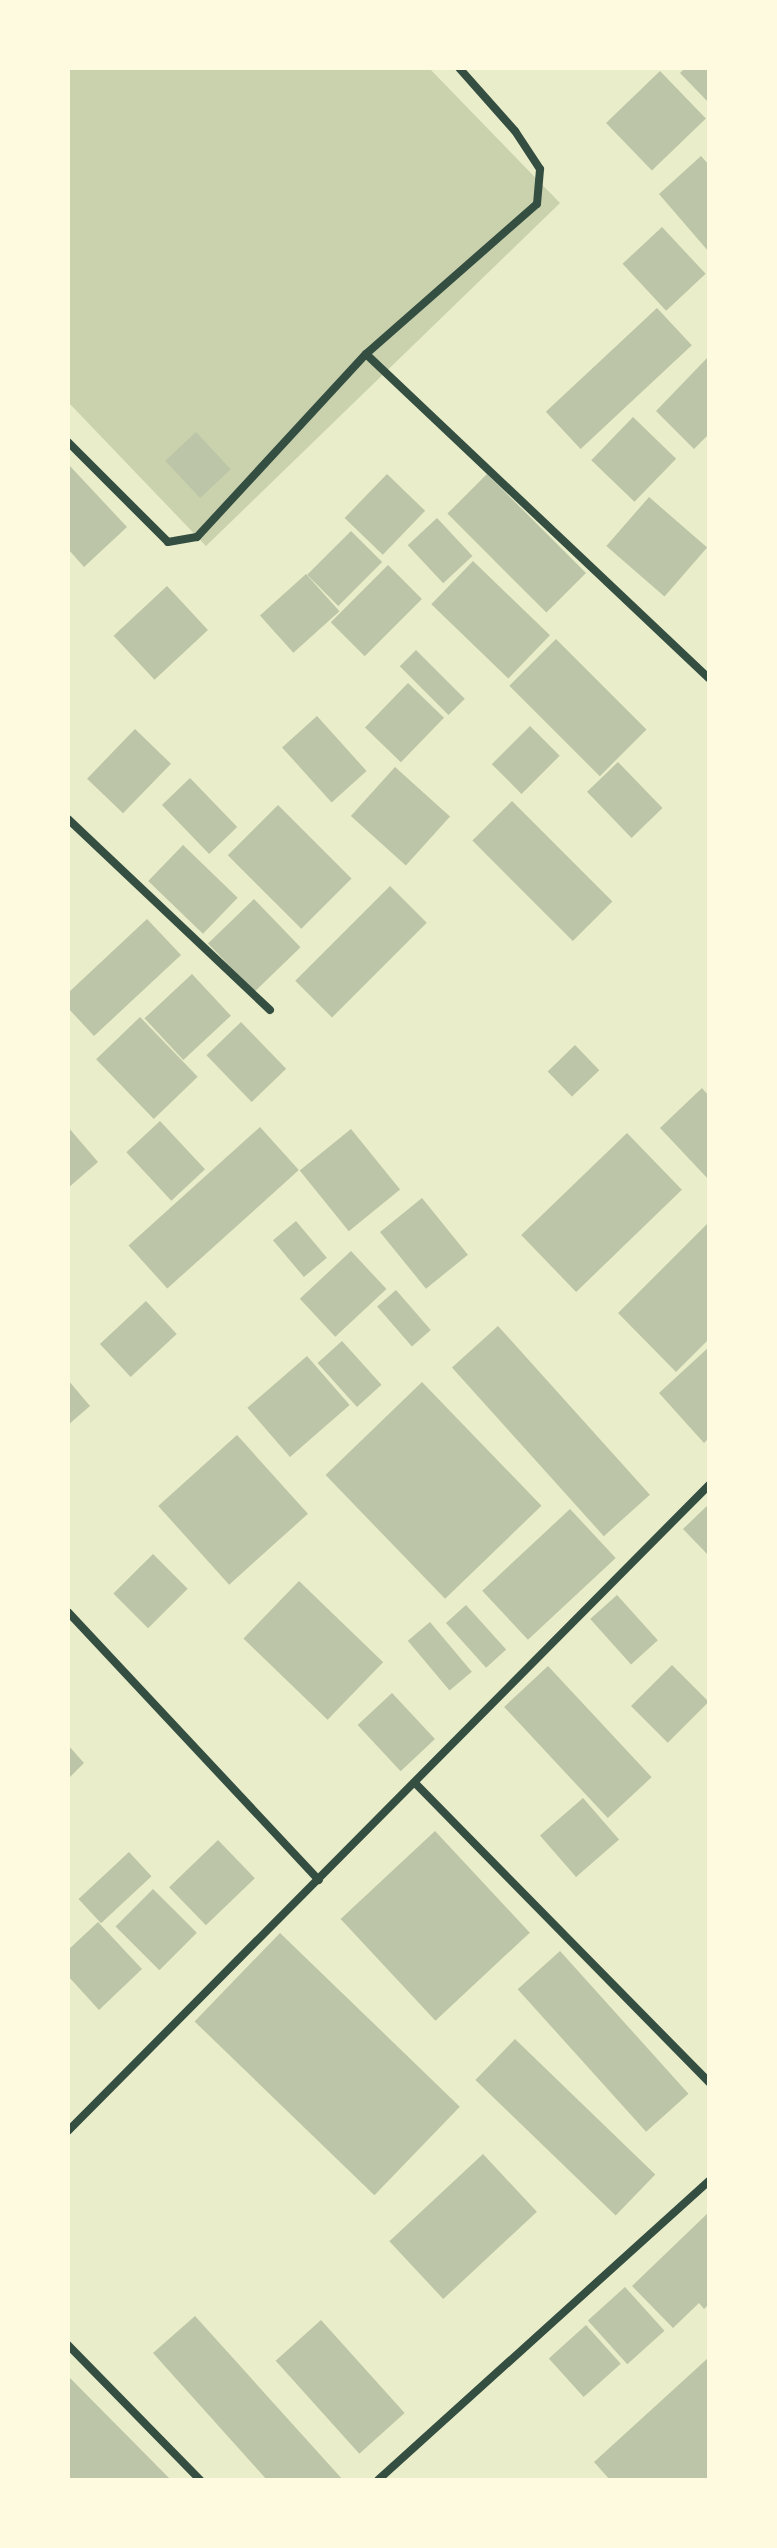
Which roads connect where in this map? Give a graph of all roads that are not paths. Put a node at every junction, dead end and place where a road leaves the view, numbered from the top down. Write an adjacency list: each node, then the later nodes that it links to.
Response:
1 (459, 68): 2 (street)
2 (366, 354): 3 (street); 4 (street)
3 (68, 442)
4 (709, 678)
5 (68, 819): 6 (street)
6 (270, 1010)
7 (709, 1485): 9 (street)
8 (68, 1612): 10 (street)
9 (417, 1785): 10 (street); 11 (street)
10 (319, 1880): 12 (street)
11 (709, 2082)
12 (68, 2131)
13 (709, 2181): 16 (street)
14 (68, 2345): 15 (street)
15 (200, 2480)
16 (378, 2480)

